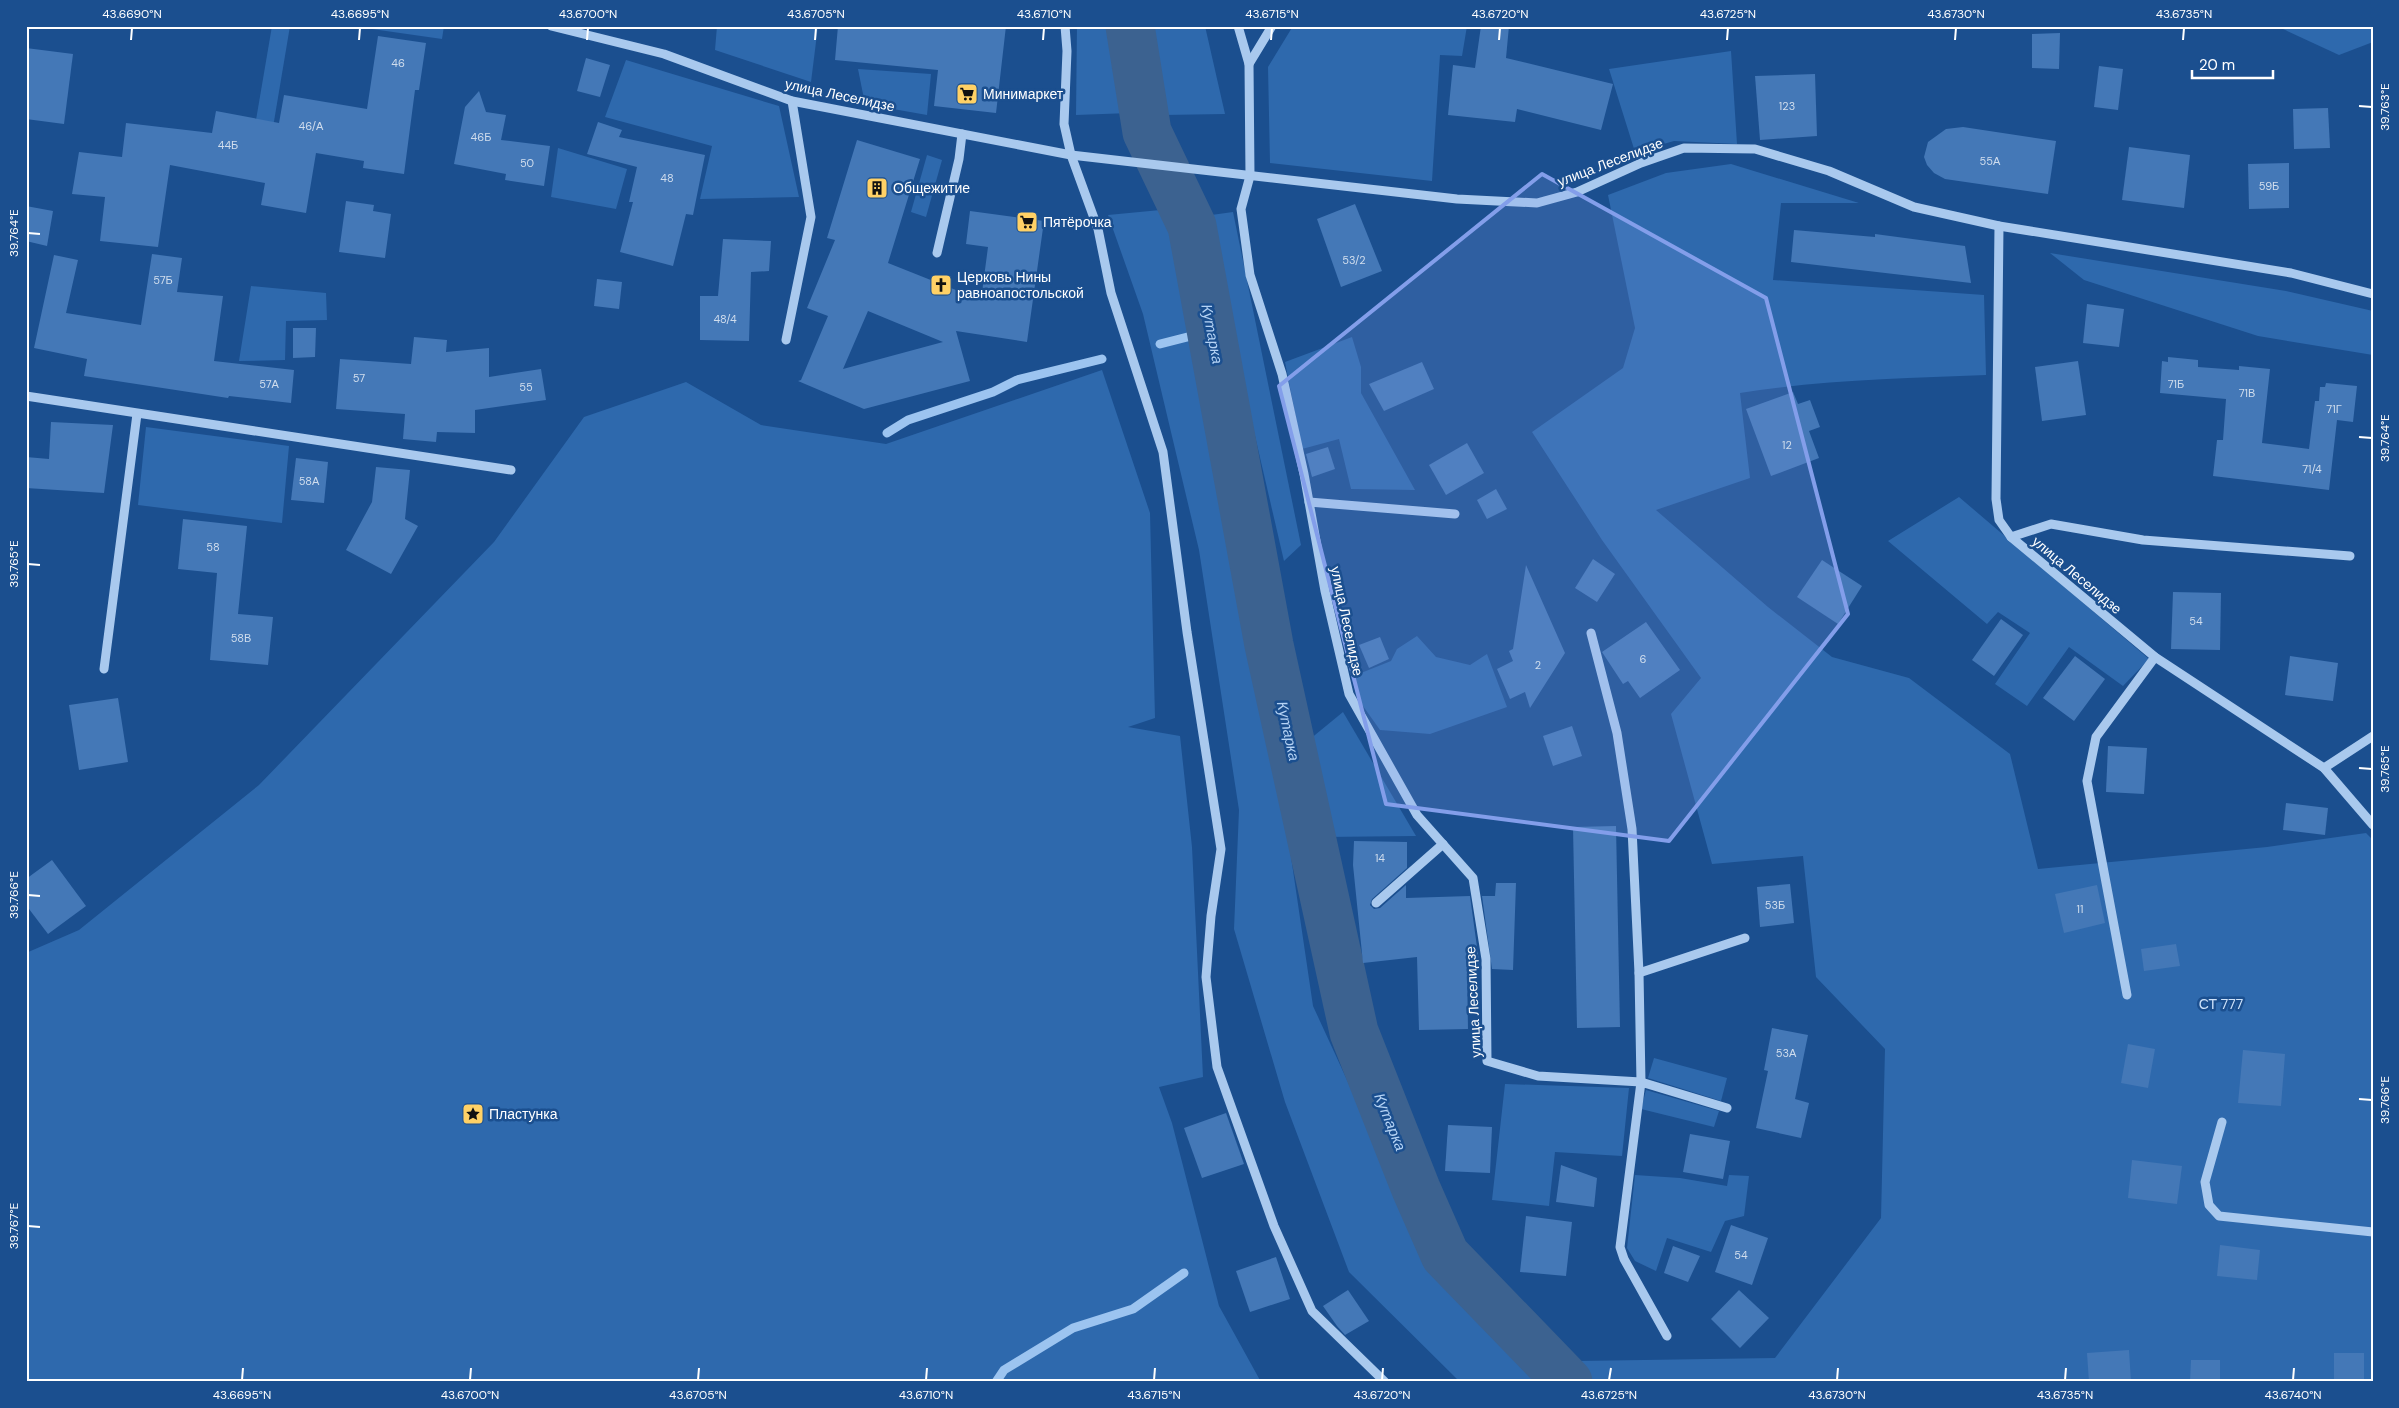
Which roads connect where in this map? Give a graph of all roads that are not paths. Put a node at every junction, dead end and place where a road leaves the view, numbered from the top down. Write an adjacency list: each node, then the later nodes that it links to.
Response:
1 (551, 26): 6 (street, улица Леселидзе)
2 (1065, 26): 8 (street)
3 (1238, 26): 5 (street, улица Леселидзе)
4 (1272, 26): 5 (street)
5 (1249, 64): 9 (street, улица Леселидзе)
6 (792, 101): 7 (street, улица Леселидзе); 13 (street)
7 (962, 134): 8 (street, улица Леселидзе); 11 (street)
8 (1071, 156): 9 (street, улица Леселидзе); 37 (street)
9 (1250, 176): 10 (street, улица Леселидзе); 17 (street, улица Леселидзе)
10 (1999, 226): 12 (street, улица Леселидзе); 19 (street, улица Леселидзе)
11 (937, 253)
12 (2373, 294)
13 (786, 340)
14 (26, 396): 15 (street)
15 (137, 414): 16 (street); 23 (street)
16 (511, 470)
17 (1309, 502): 18 (street); 27 (street, улица Леселидзе)
18 (1456, 514)
19 (2011, 538): 20 (street); 22 (street, улица Леселидзе)
20 (2350, 556)
21 (1591, 633): 30 (street)
22 (2155, 657): 25 (street, улица Леселидзе); 31 (street)
23 (104, 669)
24 (2373, 736): 25 (street)
25 (2324, 768): 26 (street, улица Леселидзе)
26 (2373, 825)
27 (1443, 844): 28 (street); 32 (street, улица Леселидзе)
28 (1376, 903)
29 (1745, 938): 30 (street)
30 (1639, 972): 32 (street)
31 (2127, 995)
32 (1640, 1082): 33 (street); 36 (street)
33 (1727, 1108)
34 (2222, 1122): 35 (street)
35 (2373, 1232)
36 (1667, 1336)
37 (1384, 1382)

